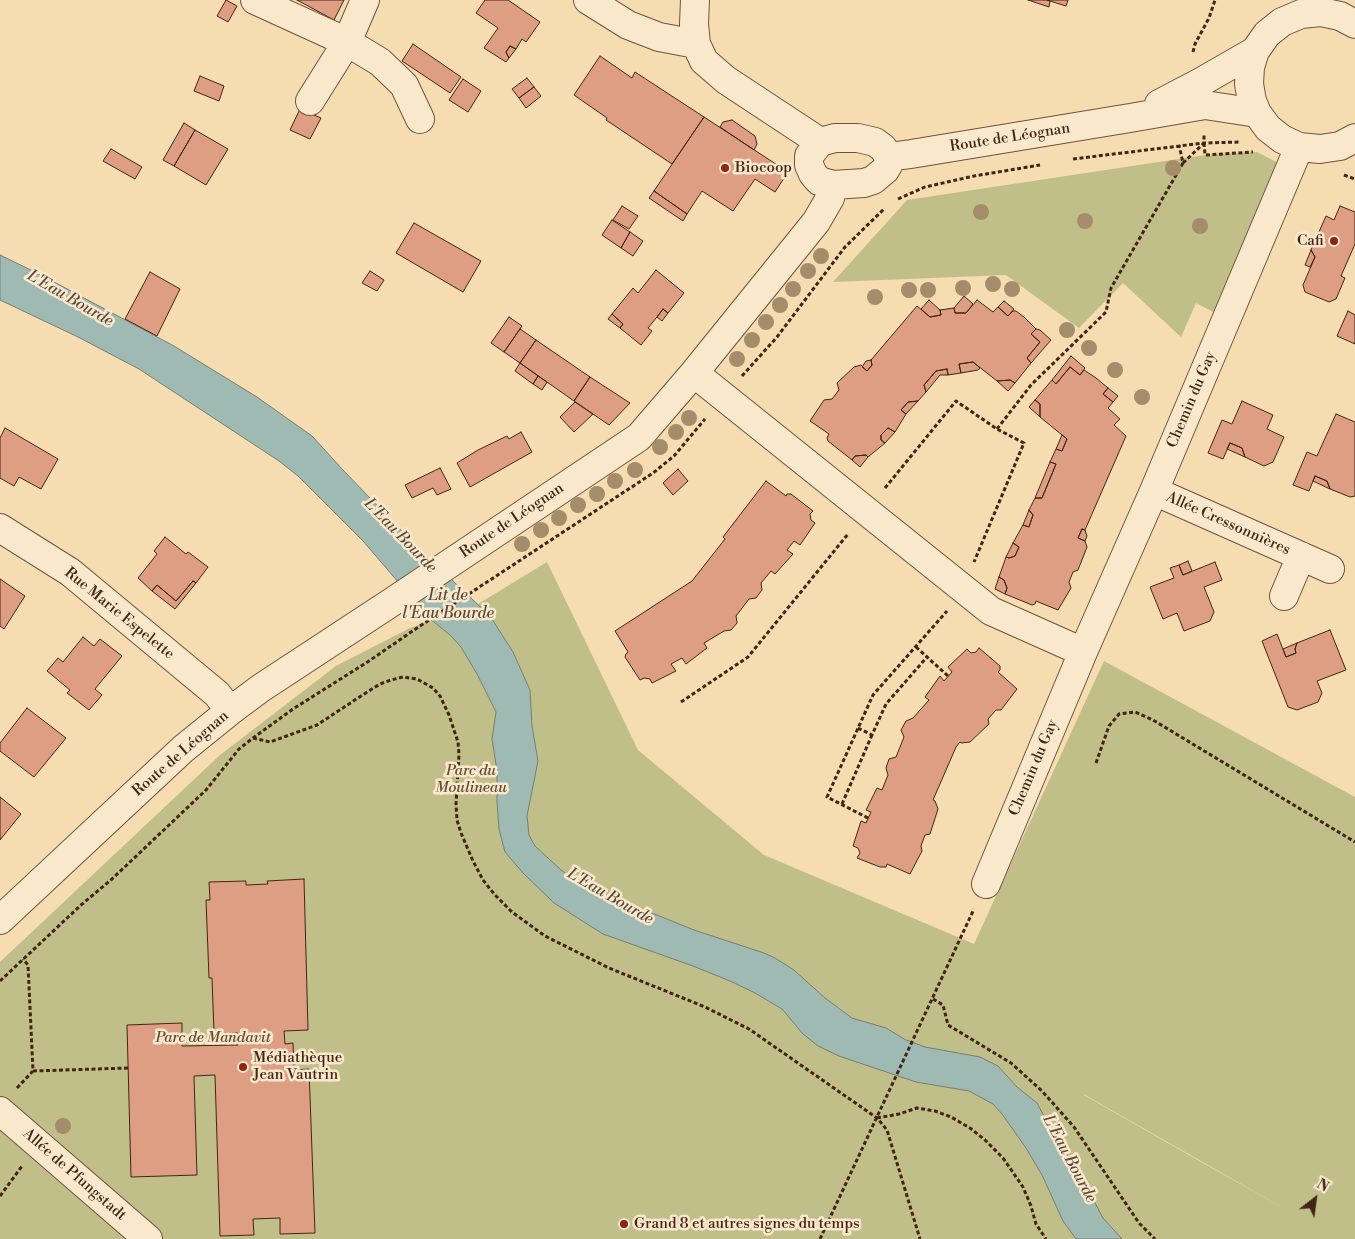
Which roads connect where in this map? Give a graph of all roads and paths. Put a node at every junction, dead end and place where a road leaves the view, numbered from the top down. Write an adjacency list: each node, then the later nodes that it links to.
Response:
1 (255, 0): 6 (street)
2 (366, 0): 6 (street)
3 (588, 0): 7 (street)
4 (695, 0): 7 (street)
5 (1348, 13): 8 (street)
6 (346, 42): 9 (street); 11 (street)
7 (696, 44): 13 (street)
8 (1256, 51): 10 (street, Route de Léognan); 12 (street)
9 (310, 101)
10 (1130, 118): 12 (street, Route de Léognan); 17 (street, Route de Léognan)
11 (420, 119)
12 (1262, 121): 14 (path); 16 (street)
13 (820, 142): 17 (street); 20 (street)
14 (1179, 145): 18 (path); 25 (path)
15 (1350, 146): 16 (street)
16 (1299, 147): 26 (street, Chemin du Gay)
17 (889, 156): 20 (street)
18 (1064, 160)
19 (1046, 163): 21 (path)
20 (833, 185): 23 (street, Route de Léognan)
21 (896, 200)
22 (889, 203): 24 (path)
23 (694, 373): 24 (street); 38 (street, Route de Léognan)
24 (724, 396): 27 (street); 41 (path)
25 (997, 429): 27 (path); 31 (path)
26 (1154, 491): 29 (street, Allée Cressonnières); 34 (street, Chemin du Gay)
27 (874, 502): 31 (street); 37 (path)
28 (0, 528): 38 (street, Rue Marie Espelette)
29 (1301, 556): 30 (street, Allée Cressonnières); 32 (street, Allée Cressonnières)
30 (1330, 569)
31 (966, 577): 33 (path); 34 (street)
32 (1284, 596)
33 (916, 647): 35 (path); 39 (path)
34 (1083, 652): 46 (street, Chemin du Gay)
35 (927, 657): 36 (path); 40 (path)
36 (948, 676)
37 (681, 702)
38 (230, 711): 47 (street, Route de Léognan)
39 (858, 728): 40 (path); 43 (path)
40 (872, 735): 43 (path)
41 (253, 738): 48 (path); 54 (path)
42 (1096, 763): 45 (path)
43 (842, 804): 44 (path)
44 (868, 818)
45 (1355, 842)
46 (986, 884): 50 (path)
47 (0, 920)
48 (23, 959): 49 (path); 52 (path)
49 (0, 981)
50 (933, 999): 54 (path); 61 (path)
51 (128, 1068): 52 (path)
52 (32, 1071): 53 (path)
53 (8, 1100): 55 (street, Allée de Pfungstadt)
54 (877, 1118): 58 (path); 59 (path); 60 (path)
55 (39, 1144): 56 (path); 57 (street, Allée de Pfungstadt)
56 (0, 1196)
57 (148, 1239)
58 (820, 1239)
59 (920, 1239)
60 (1046, 1239)
61 (1155, 1239)

